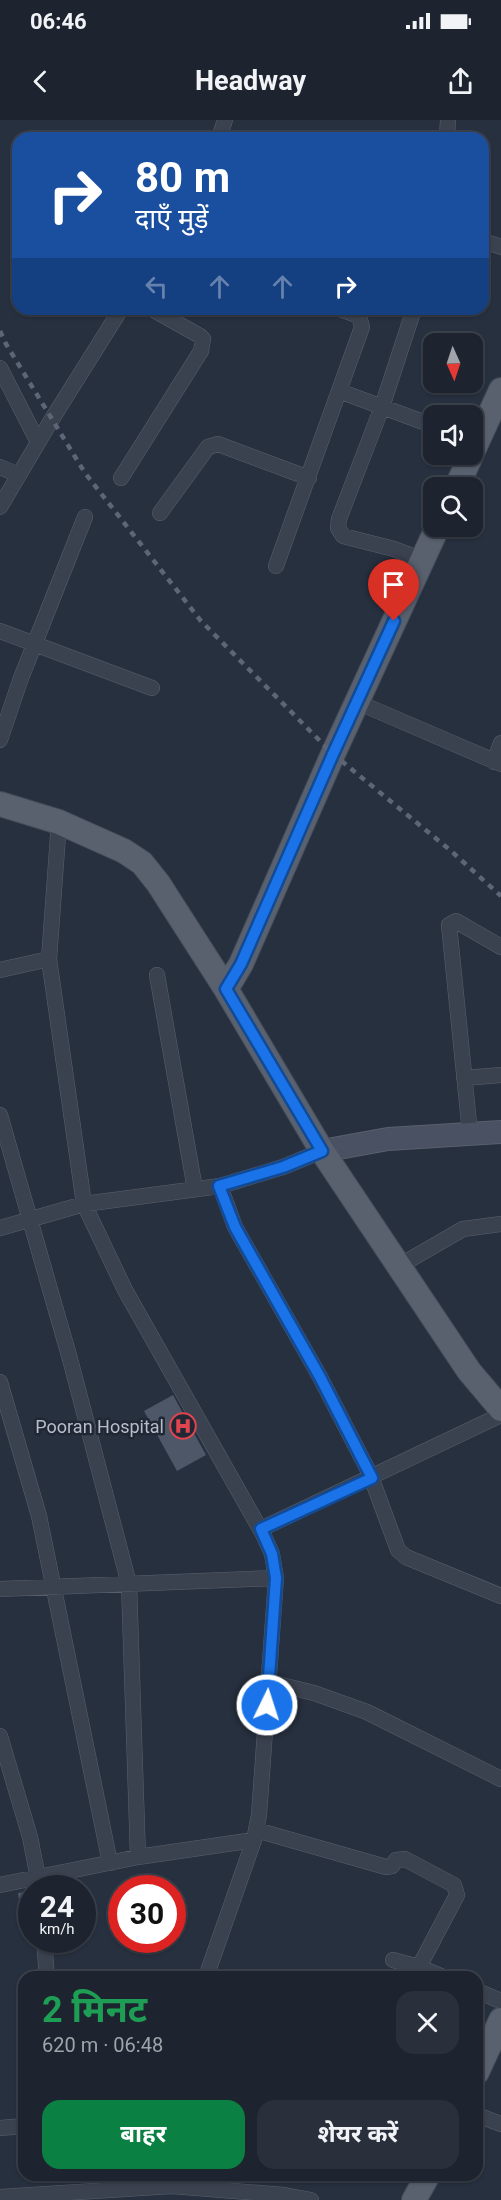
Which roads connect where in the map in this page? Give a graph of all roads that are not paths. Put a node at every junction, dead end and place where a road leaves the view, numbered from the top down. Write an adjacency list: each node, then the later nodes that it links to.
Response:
1 (117, 315): 11 (street)
2 (163, 315): 14 (street)
3 (356, 315): 7 (street)
4 (412, 315): 8 (street)
5 (1, 374): 11 (street)
6 (501, 390): 10 (main road)
7 (339, 392): 8 (street); 15 (street)
8 (382, 407): 9 (street); 20 (street)
9 (423, 422)
10 (483, 427)
11 (38, 442): 13 (street)
12 (0, 467): 13 (street)
13 (19, 475): 16 (street)
14 (121, 478)
15 (309, 478): 17 (street); 21 (street)
16 (0, 507)
17 (160, 513)
18 (85, 517): 23 (street)
19 (433, 537): 20 (main road)
20 (423, 560): 25 (main road)
21 (276, 566)
22 (0, 631): 23 (street)
23 (34, 644): 24 (street); 26 (street)
24 (152, 688)
25 (357, 702): 28 (street); 35 (main road)
26 (0, 740)
27 (501, 742): 28 (street)
28 (498, 763)
29 (0, 804): 30 (main road)
30 (59, 822): 32 (street); 35 (main road)
31 (501, 947): 37 (street)
32 (49, 959): 33 (street); 44 (street)
33 (0, 970)
34 (157, 975): 43 (street)
35 (226, 989): 41 (main road)
36 (501, 1076): 37 (street)
37 (464, 1078): 40 (street)
38 (0, 1115): 45 (street)
39 (501, 1132): 40 (street)
40 (470, 1133): 41 (street)
41 (322, 1151): 42 (street); 48 (main road)
42 (219, 1186): 43 (street); 52 (street)
43 (195, 1189): 44 (street)
44 (84, 1204): 45 (street); 53 (street)
45 (30, 1219): 47 (street); 55 (street)
46 (501, 1224): 48 (street)
47 (0, 1228)
48 (399, 1266): 50 (main road)
49 (0, 1382): 56 (street)
50 (501, 1409)
51 (501, 1415): 52 (street)
52 (372, 1478): 53 (street); 58 (street)
53 (261, 1529): 54 (street)
54 (276, 1578): 55 (street); 59 (street)
55 (129, 1584): 56 (street); 63 (street)
56 (54, 1587): 57 (street); 64 (street)
57 (0, 1588)
58 (501, 1596)
59 (268, 1682): 61 (street); 62 (street)
60 (0, 1736): 65 (street)
61 (501, 1779)
62 (255, 1835): 63 (street); 71 (street); 73 (street)
63 (138, 1857): 64 (street)
64 (110, 1863): 66 (street)
65 (37, 1875)
66 (65, 1875)
67 (18, 1884): 68 (street)
68 (0, 1885)
69 (45, 1953): 72 (street)
70 (393, 1960): 71 (street)
71 (419, 1967): 74 (street)
72 (47, 1971)
73 (205, 1971)
74 (429, 1971)
75 (483, 1994): 76 (street)
76 (501, 2001)
77 (500, 2024): 78 (main road)
78 (483, 2056)
79 (483, 2117): 80 (street)
80 (501, 2124)
81 (18, 2126): 82 (street)
82 (0, 2128)
83 (64, 2181): 85 (street)
84 (425, 2181): 88 (main road)
85 (65, 2196): 86 (street); 87 (street)
86 (0, 2197)
87 (311, 2200)
88 (414, 2200)

